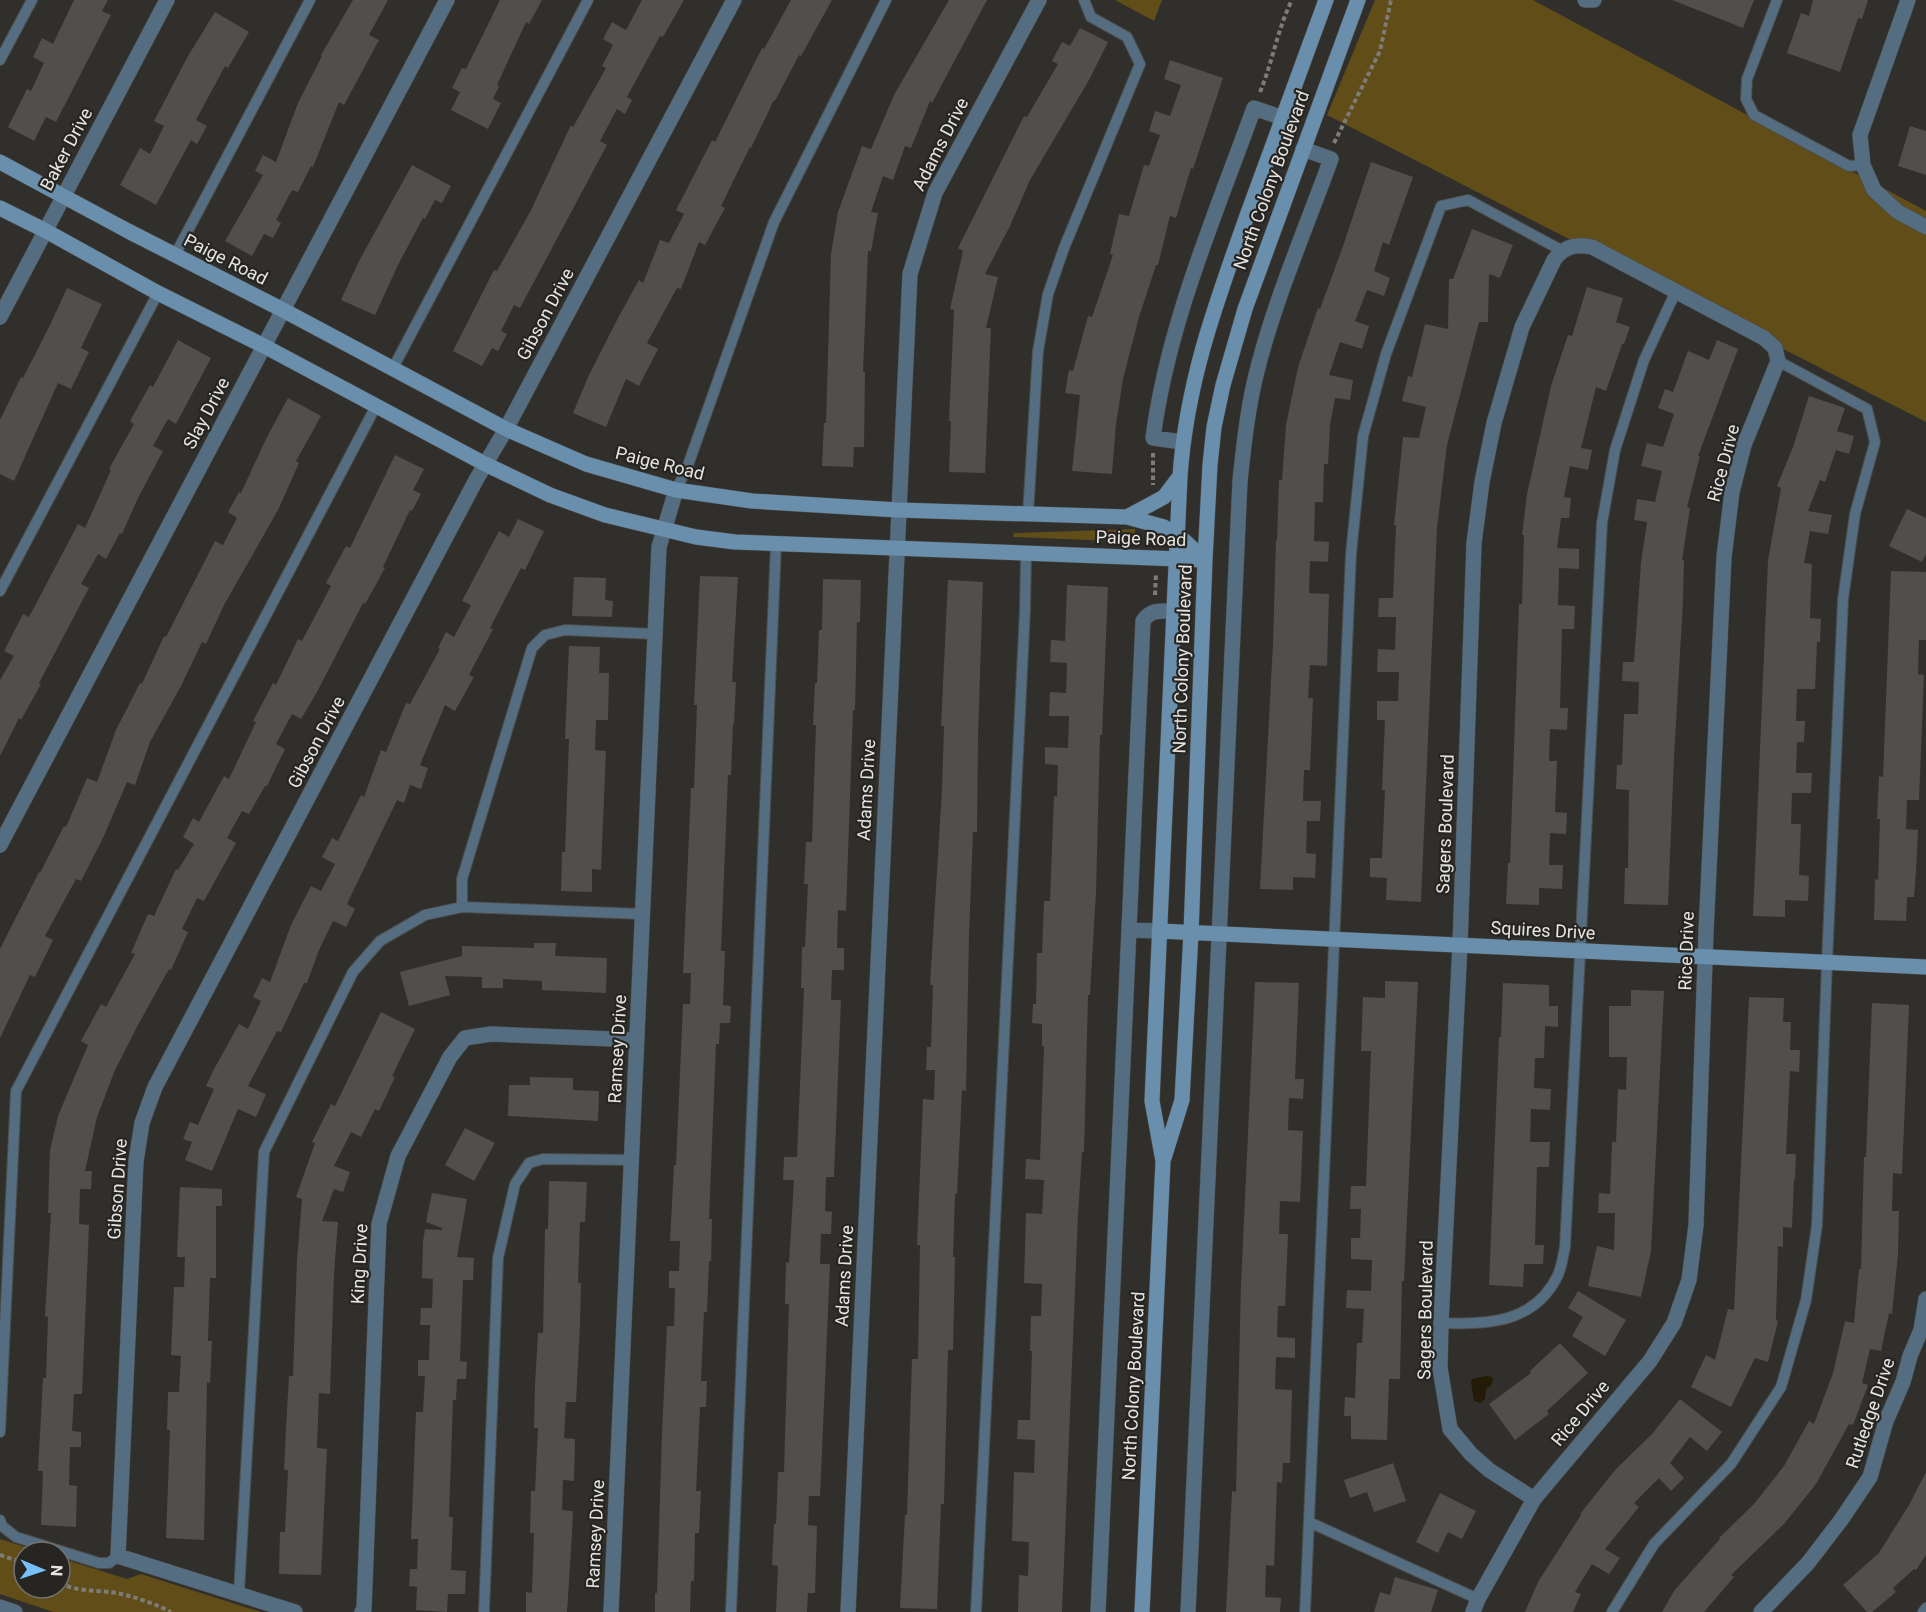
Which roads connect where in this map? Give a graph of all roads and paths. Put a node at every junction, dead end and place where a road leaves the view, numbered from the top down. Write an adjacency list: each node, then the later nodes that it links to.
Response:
1 (32, 0): 18 (lane)
2 (167, 0): 25 (street, Baker Drive)
3 (310, 0): 30 (lane)
4 (447, 0): 33 (street, Slay Drive)
5 (588, 0): 37 (lane)
6 (734, 0): 39 (street, Gibson Drive)
7 (886, 0): 45 (lane)
8 (1040, 0): 46 (street, Adams Drive)
9 (1084, 0): 47 (lane)
10 (1292, 0): 19 (path)
11 (1326, 0): 20 (main road, North Colony Boulevard)
12 (1358, 0): 21 (main road, North Colony Boulevard)
13 (1391, 0): 22 (path)
14 (1585, 0): 15 (street)
15 (1594, 0)
16 (1777, 0): 24 (lane)
17 (1908, 0): 24 (street)
18 (0, 60)
19 (1254, 108): 20 (street); 40 (street)
20 (1283, 118): 41 (main road, North Colony Boulevard)
21 (1303, 149): 22 (street); 55 (main road, North Colony Boulevard)
22 (1331, 159): 67 (street)
23 (0, 162): 25 (main road, Paige Road)
24 (1863, 165): 27 (street)
25 (63, 195): 28 (street, Baker Drive); 30 (main road, Paige Road)
26 (0, 208): 28 (main road, Paige Road)
27 (1926, 227)
28 (45, 231): 32 (main road, Paige Road); 34 (street, Baker Drive)
29 (1562, 250): 31 (street); 68 (lane); 69 (street, Sagers Boulevard)
30 (175, 255): 33 (main road, Paige Road)
31 (1676, 291): 36 (street); 70 (lane)
32 (158, 293): 35 (main road, Paige Road); 58 (lane)
33 (283, 310): 35 (street, Slay Drive); 37 (main road, Paige Road)
34 (0, 316)
35 (264, 346): 38 (main road, Paige Road); 61 (street, Slay Drive)
36 (1778, 361): 71 (street, Rice Drive); 72 (lane)
37 (393, 368): 39 (main road, Paige Road)
38 (376, 406): 42 (main road, Paige Road); 79 (lane)
39 (506, 429): 42 (street, Gibson Drive); 45 (main road, Paige Road)
40 (1153, 438): 41 (street); 44 (path)
41 (1182, 442): 43 (main road, North Colony Boulevard)
42 (485, 464): 49 (main road, Paige Road); 83 (street, Gibson Drive)
43 (1179, 476): 48 (main road); 50 (main road, North Colony Boulevard)
44 (1153, 485)
45 (676, 490): 46 (main road, Paige Road); 49 (street, Ramsey Drive)
46 (898, 510): 47 (main road, Paige Road); 52 (street, Adams Drive)
47 (1028, 514): 48 (main road, Paige Road)
48 (1127, 516): 50 (main road, Paige Road)
49 (663, 528): 51 (main road, Paige Road); 60 (street, Ramsey Drive)
50 (1177, 534): 54 (main road, North Colony Boulevard); 55 (main road, Paige Road)
51 (776, 544): 52 (main road, Paige Road); 95 (lane)
52 (897, 548): 53 (main road, Paige Road); 96 (street, Adams Drive)
53 (1026, 554): 54 (main road, Paige Road); 97 (lane)
54 (1176, 559): 55 (main road, Paige Road); 59 (main road, North Colony Boulevard)
55 (1205, 560): 66 (main road, North Colony Boulevard)
56 (1156, 572): 57 (path)
57 (1155, 587)
58 (0, 591)
59 (1174, 610): 64 (street); 65 (main road, North Colony Boulevard)
60 (655, 634): 62 (lane); 63 (street, Ramsey Drive)
61 (0, 844)
62 (462, 907): 63 (lane); 85 (lane)
63 (642, 914): 74 (street, Ramsey Drive)
64 (1129, 930): 65 (street); 98 (street)
65 (1159, 931): 66 (main road, Squires Drive); 76 (main road, North Colony Boulevard)
66 (1191, 933): 67 (main road, Squires Drive); 76 (main road, North Colony Boulevard)
67 (1220, 935): 68 (main road, Squires Drive); 100 (street)
68 (1334, 939): 69 (main road, Squires Drive); 82 (lane)
69 (1460, 945): 70 (main road, Squires Drive); 78 (street, Sagers Boulevard)
70 (1581, 951): 71 (main road, Squires Drive); 78 (lane)
71 (1705, 957): 72 (main road, Squires Drive); 80 (street, Rice Drive)
72 (1827, 963): 73 (main road, Squires Drive); 102 (lane)
73 (1926, 967)
74 (637, 1040): 75 (street, Ramsey Drive); 92 (street, King Drive)
75 (632, 1160): 93 (lane); 94 (street, Ramsey Drive)
76 (1163, 1161): 99 (main road, North Colony Boulevard)
77 (1926, 1299): 103 (street, Rutledge Drive)
78 (1441, 1323): 80 (street, Sagers Boulevard)
79 (0, 1432)
80 (1534, 1499): 86 (street, Rice Drive)
81 (0, 1520): 83 (lane)
82 (1309, 1522): 86 (lane); 101 (lane)
83 (118, 1556): 85 (street)
84 (72, 1587): 90 (path)
85 (239, 1593): 91 (street)
86 (1476, 1606)
87 (0, 1607): 89 (street)
88 (1926, 1608): 104 (lane)
89 (15, 1612)
90 (171, 1612)
91 (295, 1612)
92 (362, 1612)
93 (484, 1612)
94 (610, 1612)
95 (731, 1612)
96 (848, 1612)
97 (976, 1612)
98 (1098, 1612)
99 (1142, 1612)
100 (1188, 1612)
101 (1305, 1612)
102 (1612, 1612)
103 (1761, 1612)
104 (1923, 1612)

